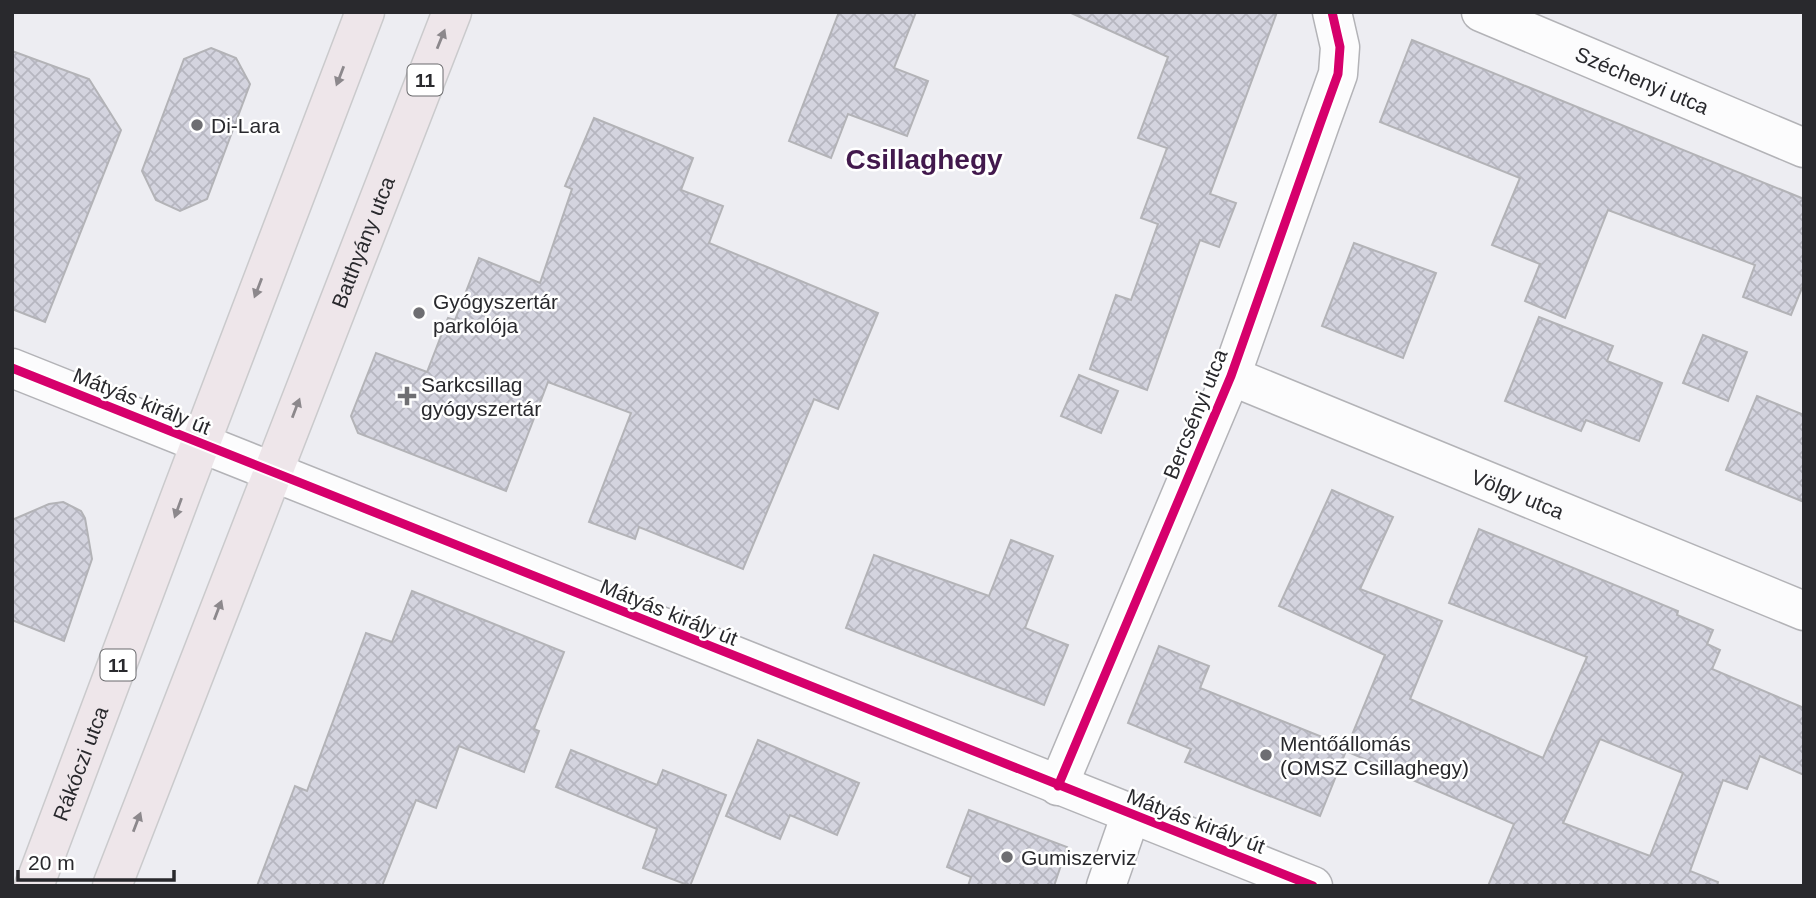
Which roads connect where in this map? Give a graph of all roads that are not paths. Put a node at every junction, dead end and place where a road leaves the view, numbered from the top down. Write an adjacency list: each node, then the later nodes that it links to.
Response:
1 (365, 12): 8 (main road, 11, one-way to 8)
2 (452, 12): 9 (main road, Batthyány utca / 11, one-way to 2)
3 (1481, 12): 5 (street, Széchenyi utca)
4 (1335, 21): 7 (street, Bercsényi utca)
5 (1804, 148)
6 (12, 369): 8 (street, Mátyás király út)
7 (1231, 376): 10 (street, Völgy utca); 11 (street, Bercsényi utca)
8 (201, 444): 9 (street, Mátyás király út); 13 (main road, Rákóczi utca / 11, one-way to 13)
9 (272, 472): 11 (street, Mátyás király út); 14 (main road, 11, one-way to 9)
10 (1804, 611)
11 (1058, 786): 12 (street, Mátyás király út)
12 (1131, 814): 15 (street); 16 (street, Mátyás király út)
13 (34, 886)
14 (112, 886)
15 (1107, 886)
16 (1313, 886)

